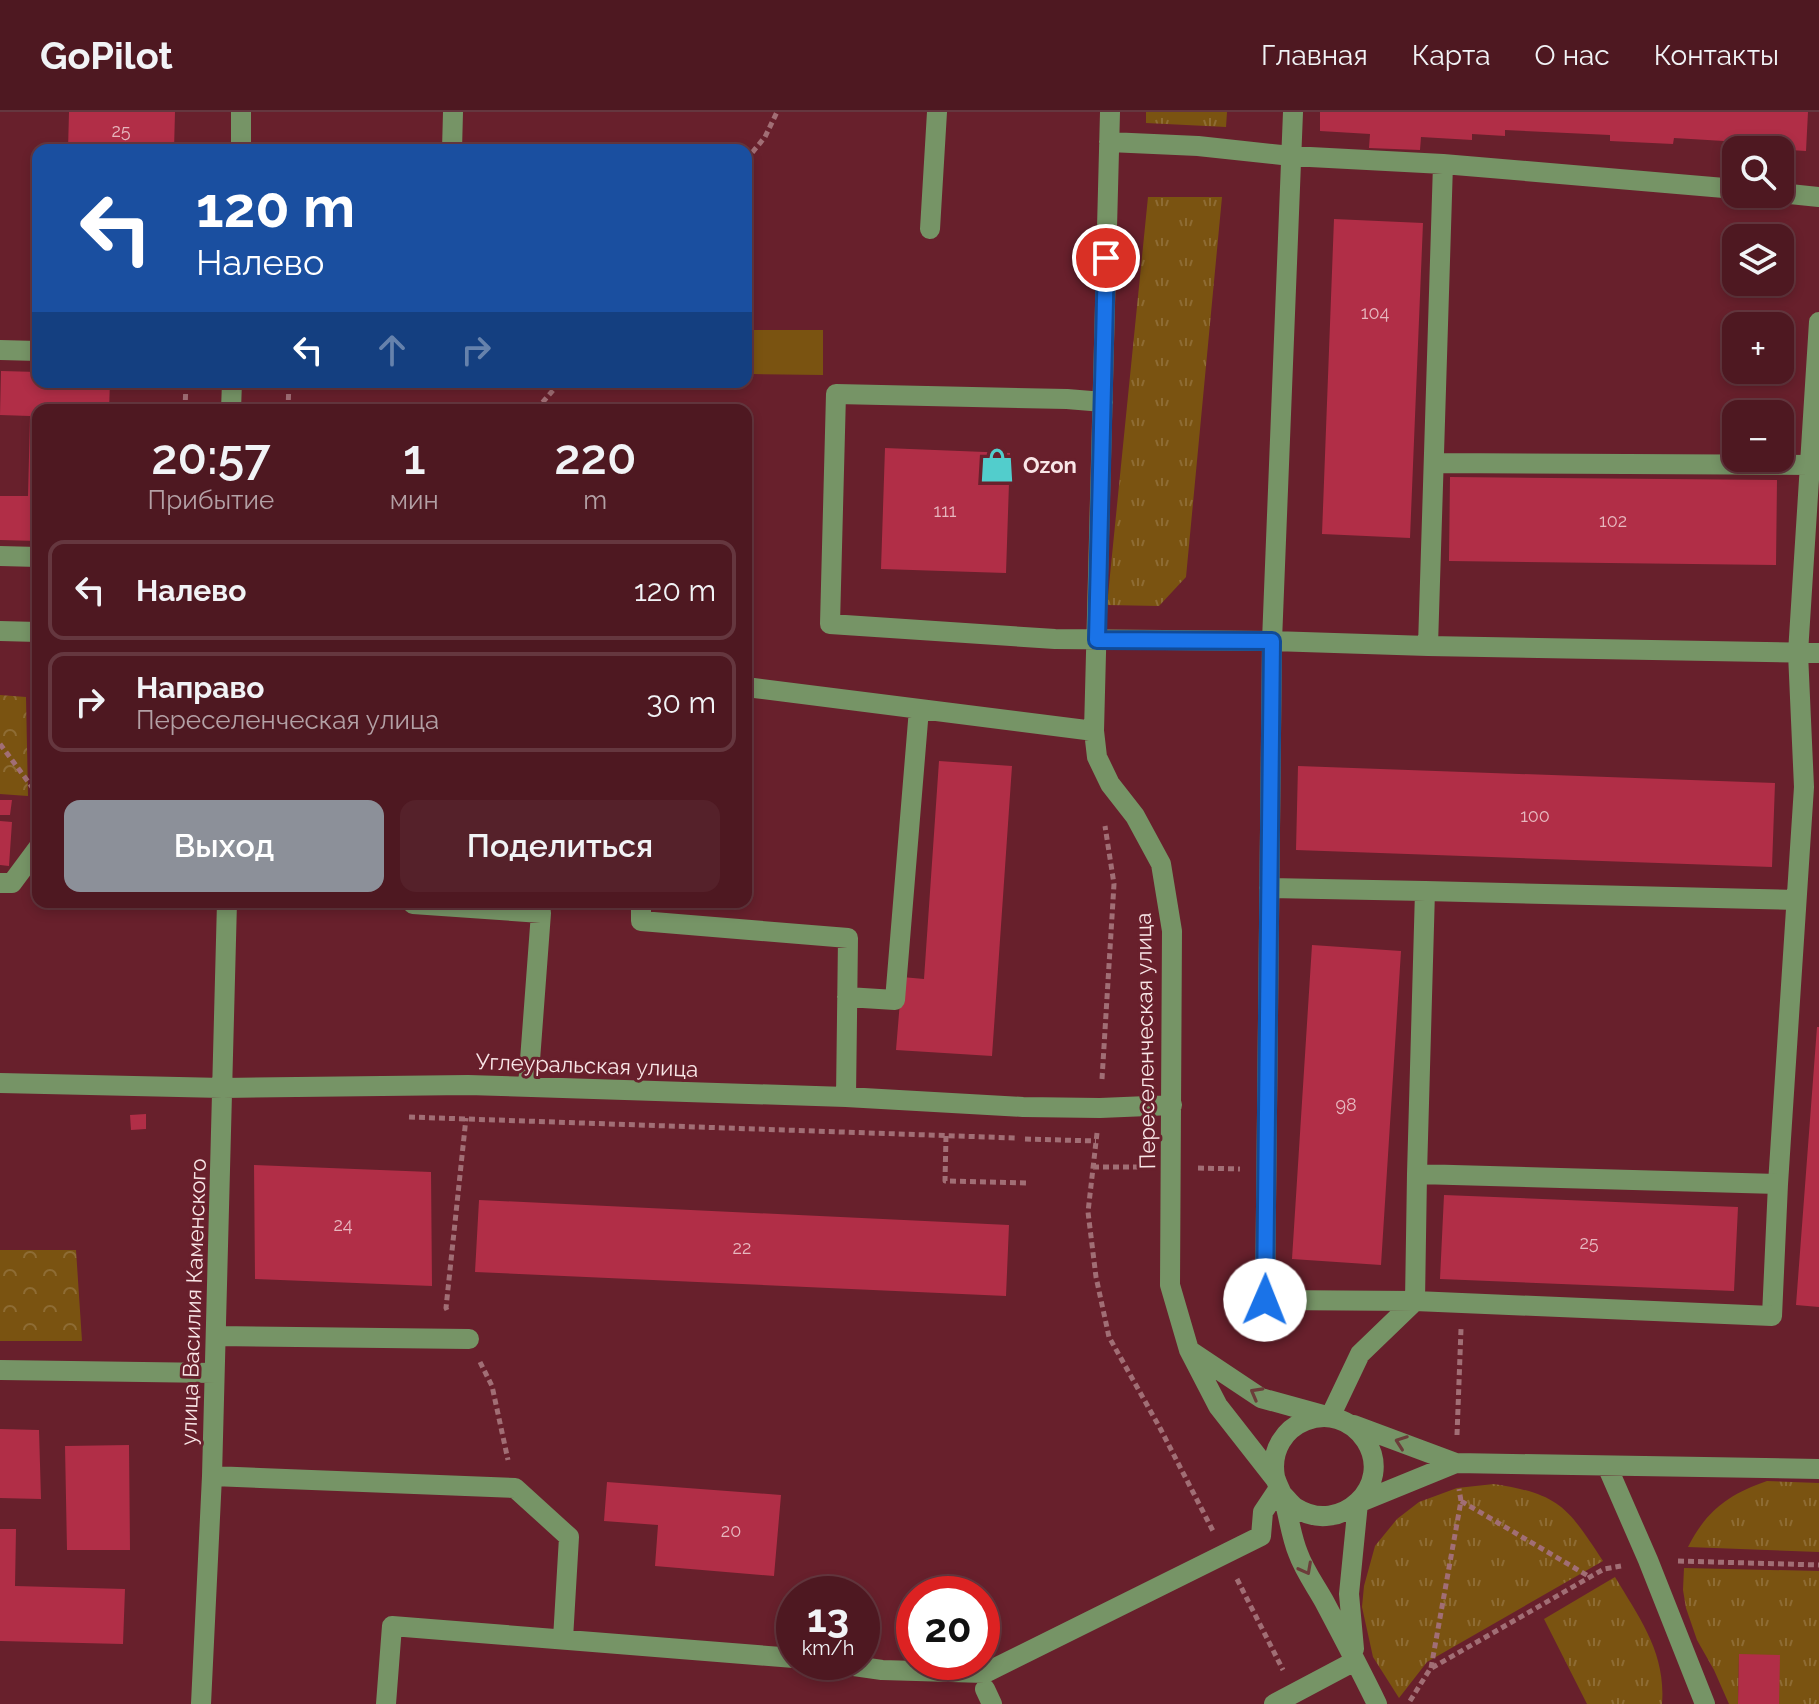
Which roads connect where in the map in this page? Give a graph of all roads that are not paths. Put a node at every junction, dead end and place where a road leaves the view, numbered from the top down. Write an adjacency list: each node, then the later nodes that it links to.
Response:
1 (241, 112): 7 (street)
2 (453, 112): 8 (street)
3 (937, 112): 14 (street)
4 (1110, 112): 6 (street, Переселенческая улица)
5 (1293, 112): 9 (street)
6 (1109, 142): 9 (street); 18 (street, Переселенческая улица)
7 (241, 144)
8 (452, 144)
9 (1291, 156): 10 (street); 26 (street)
10 (1443, 164): 11 (street); 19 (street)
11 (1722, 188)
12 (1794, 194): 13 (street)
13 (1819, 197)
14 (930, 229)
15 (1819, 322): 20 (street)
16 (0, 350): 17 (street)
17 (32, 351)
18 (1103, 402): 25 (street, Переселенческая улица); 25 (street)
19 (1434, 463): 20 (street); 27 (street)
20 (1810, 465): 28 (street)
21 (0, 556): 22 (street)
22 (32, 557)
23 (0, 631): 24 (street)
24 (32, 632)
25 (1097, 640): 26 (street); 31 (street, Переселенческая улица)
26 (1272, 641): 27 (street); 34 (street)
27 (1428, 646): 28 (street)
28 (1809, 653): 36 (street)
29 (752, 688): 30 (street)
30 (919, 709): 31 (street); 40 (street)
31 (1094, 731): 45 (street, Переселенческая улица)
32 (32, 856): 33 (street)
33 (0, 883)
34 (1269, 888): 35 (street); 48 (street)
35 (1425, 891): 36 (street); 46 (street)
36 (1796, 900): 47 (street)
37 (227, 908): 43 (street, улица Василия Каменского)
38 (452, 908): 42 (street)
39 (641, 908): 40 (street)
40 (847, 997): 44 (street)
41 (0, 1083): 43 (street, Углеуральская улица)
42 (528, 1087): 43 (street, Углеуральская улица); 44 (street, Углеуральская улица)
43 (223, 1088): 49 (street, улица Василия Каменского)
44 (846, 1097): 45 (street, Углеуральская улица)
45 (1172, 1105): 51 (street, Переселенческая улица)
46 (1417, 1174): 47 (street); 48 (street)
47 (1778, 1184): 48 (street)
48 (1415, 1301): 54 (street)
49 (216, 1336): 50 (street); 53 (street, улица Василия Каменского)
50 (469, 1339)
51 (1189, 1350): 54 (street, one-way to 51); 59 (street, Переселенческая улица)
52 (0, 1370): 53 (street)
53 (214, 1373): 58 (street, улица Василия Каменского)
54 (1338, 1419): 55 (street, one-way to 54); 59 (street, Переселенческая улица); 60 (street, Переселенческая улица)
55 (1456, 1463): 56 (street); 60 (street)
56 (1607, 1466): 57 (street); 69 (street)
57 (1819, 1469)
58 (212, 1476): 61 (street); 65 (street, улица Василия Каменского)
59 (1279, 1488): 60 (street, Переселенческая улица); 63 (street, Переселенческая улица, one-way to 63); 64 (street)
60 (1358, 1503): 63 (street, Переселенческая улица)
61 (563, 1639): 62 (street); 66 (street)
62 (776, 1657)
63 (1355, 1661): 67 (street); 68 (street, Переселенческая улица)
64 (880, 1670)
65 (201, 1704)
66 (386, 1704)
67 (1274, 1704)
68 (1377, 1704)
69 (1705, 1704)

